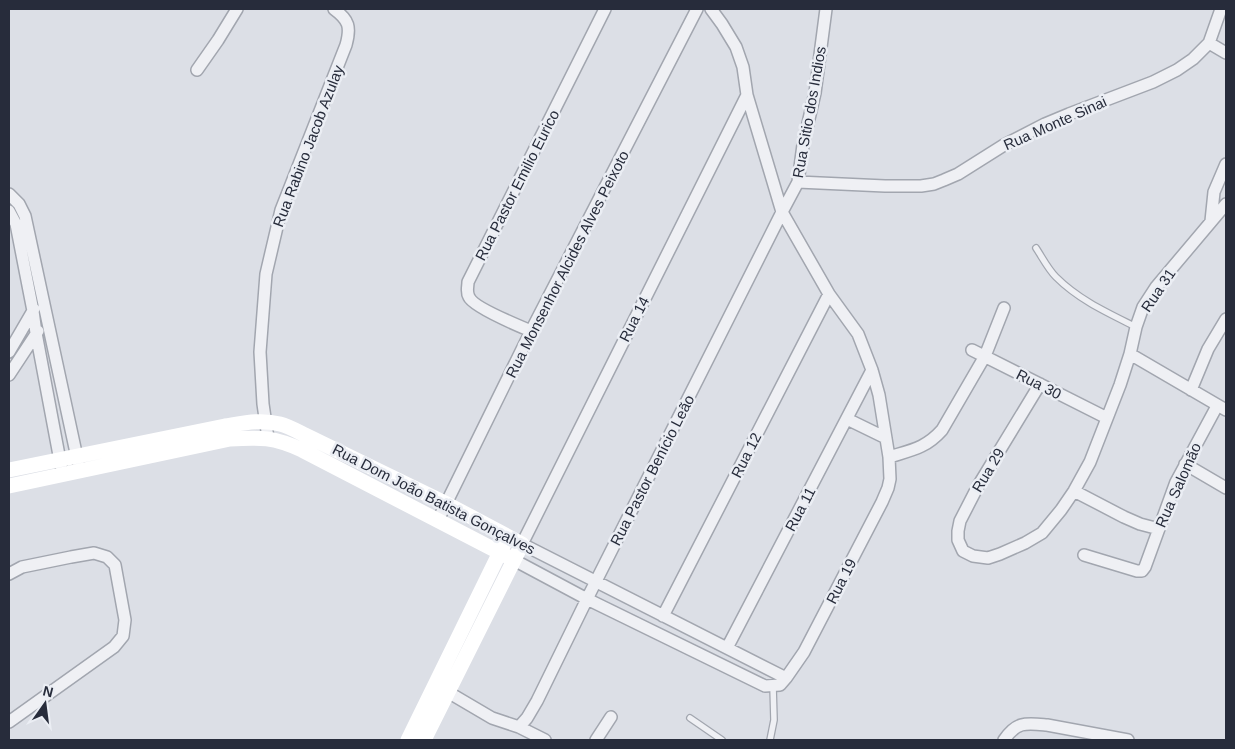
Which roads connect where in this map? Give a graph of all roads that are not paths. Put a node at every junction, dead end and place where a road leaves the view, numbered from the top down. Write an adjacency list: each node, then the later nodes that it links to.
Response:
1 (237, 9): 10 (street)
2 (334, 9): 40 (street, Rua Rabino Jacob Azulay)
3 (605, 9): 27 (street, Rua Pastor Emilio Eurico)
4 (697, 9): 27 (street, Rua Monsenhor Alcides Alves Peixoto)
5 (711, 9): 11 (street)
6 (826, 9): 13 (street, Rua Sitio dos Indios)
7 (1220, 9): 8 (street, Rua Monte Sinai)
8 (1208, 44): 9 (street); 13 (street, Rua Monte Sinai)
9 (1226, 53)
10 (197, 70)
11 (747, 95): 17 (street); 58 (street, Rua 14)
12 (1226, 164): 18 (street)
13 (798, 182): 17 (street, Rua Sitio dos Indios)
14 (9, 194): 21 (street)
15 (1226, 204): 18 (street, Rua 31)
16 (9, 211): 23 (street)
17 (782, 212): 20 (street); 63 (street, Rua Pastor Benício Leão)
18 (1211, 221): 26 (street, Rua 31)
19 (1036, 248): 26 (lane)
20 (829, 294): 33 (street); 65 (street, Rua 12)
21 (42, 297): 23 (street); 24 (street)
22 (1004, 308): 32 (street)
23 (33, 311): 28 (street); 30 (street)
24 (46, 316): 28 (street); 43 (street)
25 (1226, 319): 36 (street)
26 (1136, 327): 31 (street, Rua 31)
27 (531, 331): 53 (street, Rua Monsenhor Alcides Alves Peixoto)
28 (36, 333): 34 (street); 45 (street)
29 (972, 350): 32 (street, Rua 30)
30 (9, 352)
31 (1130, 354): 36 (street); 38 (street, Rua 31)
32 (985, 356): 35 (street, Rua 30); 44 (street)
33 (872, 370): 39 (street, Rua 11); 42 (street)
34 (9, 375)
35 (1040, 384): 38 (street, Rua 30); 56 (street, Rua 29)
36 (1191, 390): 37 (street)
37 (1222, 408): 46 (street, Rua Salomão)
38 (1106, 418): 52 (street, Rua 31)
39 (847, 419): 42 (street); 66 (street, Rua 11)
40 (265, 421): 41 (street, Rua Rabino Jacob Azulay); 43 (street, Rua Dom João Batista Gonçalves); 53 (street, Rua Dom João Batista Gonçalves)
41 (268, 438): 48 (street, Rua Dom João Batista Gonçalves); 54 (street, Rua Dom João Batista Gonçalves)
42 (886, 438): 44 (street)
43 (77, 456): 45 (street, Rua Dom João Batista Gonçalves); 48 (street)
44 (889, 457): 67 (street, Rua 19)
45 (60, 459): 47 (street, Rua Dom João Batista Gonçalves); 49 (street)
46 (1185, 464): 51 (street); 55 (street, Rua Salomão)
47 (9, 470)
48 (80, 471): 49 (street, Rua Dom João Batista Gonçalves)
49 (63, 474): 50 (street, Rua Dom João Batista Gonçalves)
50 (9, 486)
51 (1226, 488)
52 (1074, 491): 55 (street); 56 (street, Rua 31)
53 (447, 504): 54 (street, Rua Monsenhor Alcides Alves Peixoto); 57 (street, Rua Dom João Batista Gonçalves)
54 (438, 520): 59 (street, Rua Dom João Batista Gonçalves)
55 (1158, 528): 60 (street, Rua Salomão)
56 (1042, 533)
57 (507, 536): 58 (street, Rua Dom João Batista Gonçalves); 59 (street)
58 (522, 544): 61 (street); 63 (street, Rua Dom João Batista Gonçalves)
59 (500, 553): 61 (street, Rua Dom João Batista Gonçalves); 68 (street)
60 (1084, 555)
61 (514, 560): 64 (street, Rua Dom João Batista Gonçalves); 68 (street)
62 (9, 574): 71 (street)
63 (596, 581): 64 (street, Rua Pastor Benício Leão); 65 (street, Rua Dom João Batista Gonçalves)
64 (587, 599): 67 (street, Rua Dom João Batista Gonçalves); 72 (street, Rua Pastor Benício Leão)
65 (663, 616): 66 (street, Rua Dom João Batista Gonçalves)
66 (727, 648): 67 (street, Rua Dom João Batista Gonçalves)
67 (780, 683): 78 (lane)
68 (441, 689): 72 (street); 73 (street); 74 (street)
69 (611, 716): 76 (street)
70 (690, 718): 77 (lane)
71 (9, 722)
72 (519, 726): 75 (street)
73 (408, 740)
74 (424, 740)
75 (545, 740)
76 (596, 740)
77 (722, 740)
78 (770, 740)
79 (1004, 740): 80 (street)
80 (1128, 740)

